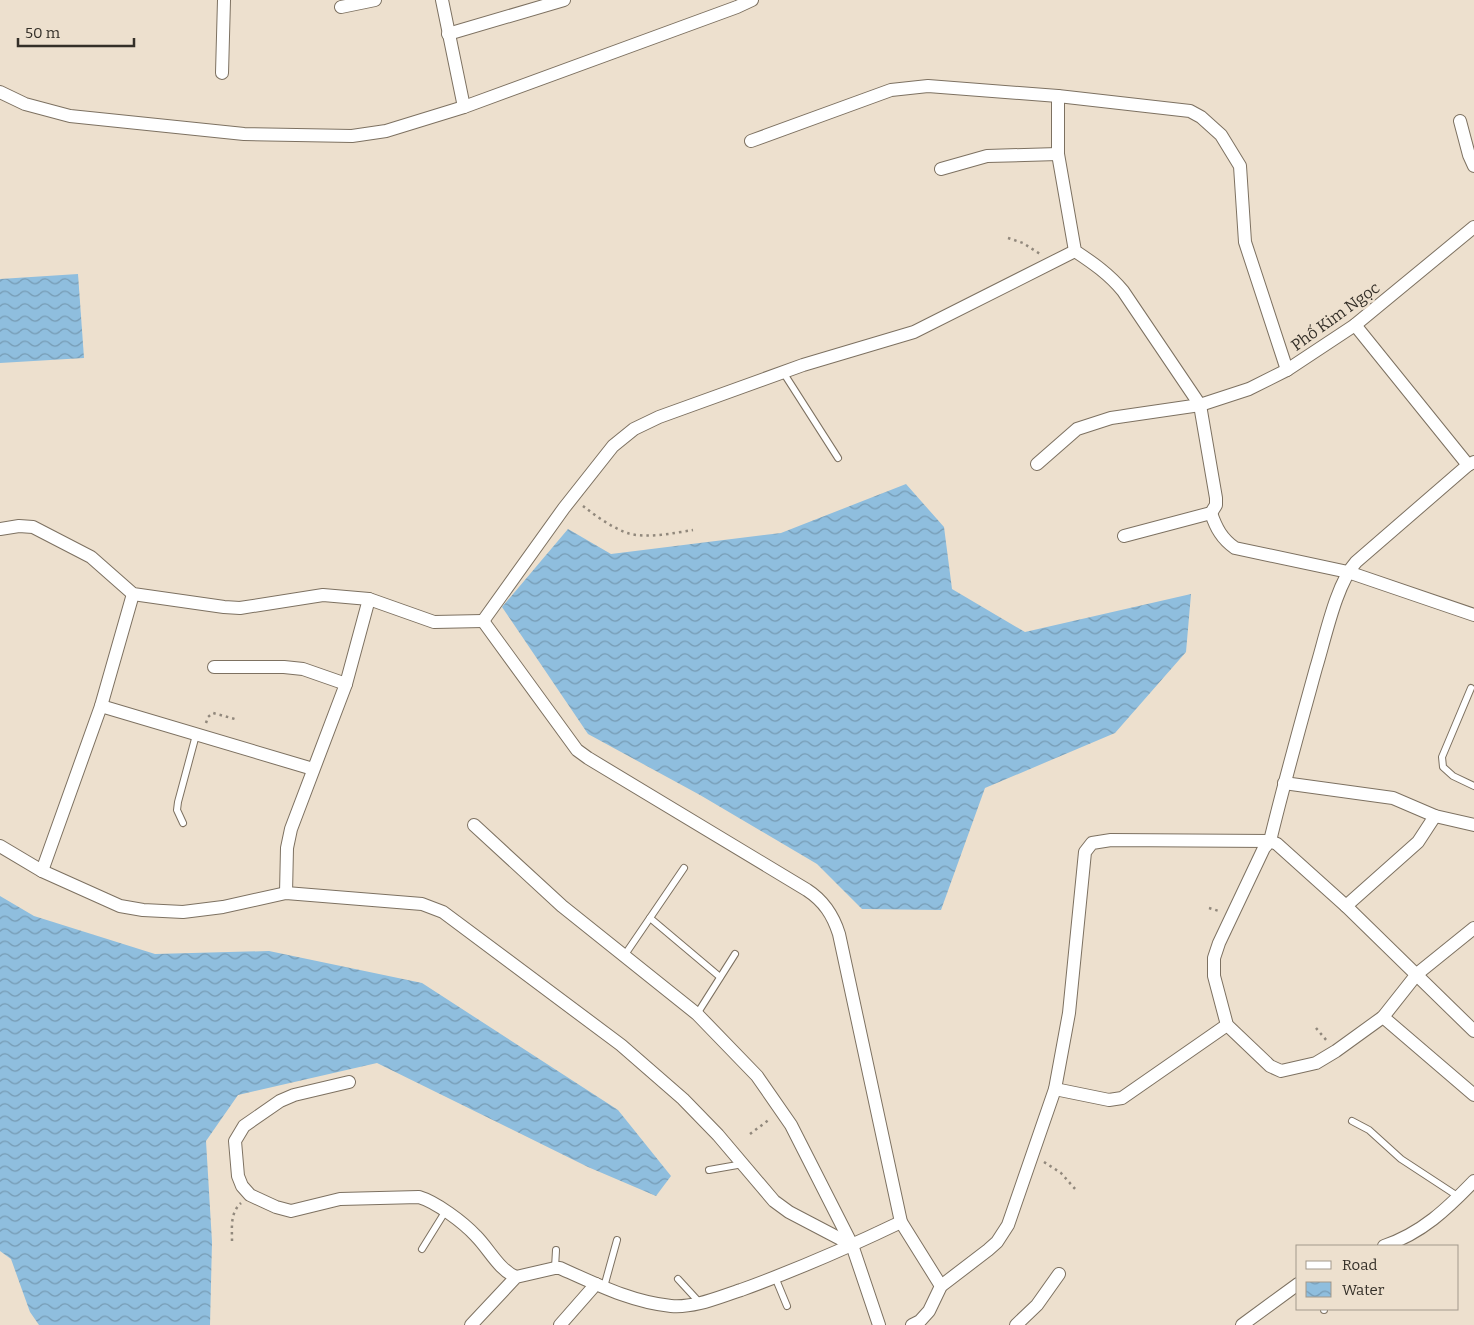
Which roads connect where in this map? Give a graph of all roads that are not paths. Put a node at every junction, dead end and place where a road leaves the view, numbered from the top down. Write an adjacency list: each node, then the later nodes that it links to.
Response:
1 (224, 0): 8 (street)
2 (374, 0): 6 (street)
3 (442, 0): 7 (street)
4 (564, 0): 7 (street)
5 (752, 0): 11 (street)
6 (341, 7)
7 (448, 34): 11 (street)
8 (222, 73)
9 (0, 92): 11 (street)
10 (1058, 96): 13 (street); 14 (street); 20 (street)
11 (464, 107)
12 (1460, 120): 15 (street)
13 (751, 141)
14 (1058, 154): 16 (street); 18 (street)
15 (1474, 166)
16 (940, 169)
17 (1474, 227): 19 (street, Phố Kim Ngọc)
18 (1075, 251): 21 (street); 22 (street)
19 (1355, 325): 20 (street, Phố Kim Ngọc); 25 (street)
20 (1287, 370): 22 (street, Phố Kim Ngọc)
21 (783, 372): 23 (lane); 33 (street)
22 (1200, 405): 24 (street, Phố Kim Ngọc); 26 (street)
23 (838, 458)
24 (1037, 464)
25 (1471, 464): 29 (street)
26 (1211, 513): 28 (street); 29 (street)
27 (0, 529): 30 (street)
28 (1124, 536)
29 (1348, 572): 32 (street); 40 (street)
30 (133, 594): 31 (street); 37 (street)
31 (369, 599): 33 (street); 35 (street)
32 (1474, 616)
33 (483, 621): 71 (street)
34 (214, 667): 35 (street)
35 (346, 684): 39 (street)
36 (1471, 688): 41 (lane)
37 (101, 706): 38 (street); 49 (street)
38 (199, 736): 39 (street); 43 (lane)
39 (313, 769): 50 (street)
40 (1284, 783): 42 (street); 46 (street)
41 (1474, 786)
42 (1435, 816): 45 (street); 51 (street)
43 (183, 824)
44 (474, 825): 55 (street)
45 (1474, 825)
46 (1270, 841): 51 (street); 60 (street); 63 (street)
47 (0, 846): 49 (street)
48 (684, 868): 52 (lane)
49 (42, 871): 50 (street)
50 (286, 893): 66 (street)
51 (1346, 906): 56 (street)
52 (650, 918): 55 (lane); 57 (lane)
53 (1474, 928): 56 (street)
54 (735, 954): 57 (lane)
55 (624, 956): 58 (street)
56 (1417, 974): 59 (street); 61 (street)
57 (720, 977): 58 (lane)
58 (697, 1014): 73 (street)
59 (1383, 1017): 60 (street); 64 (street)
60 (1226, 1025): 63 (street)
61 (1474, 1031)
62 (349, 1082): 70 (street)
63 (1055, 1089): 84 (street)
64 (1474, 1095)
65 (1352, 1121): 69 (lane)
66 (743, 1164): 67 (lane); 73 (street)
67 (709, 1170)
68 (1474, 1181): 69 (street)
69 (1459, 1197): 74 (street)
70 (445, 1212): 75 (lane); 79 (street)
71 (901, 1222): 73 (street); 84 (street)
72 (617, 1240): 83 (lane)
73 (852, 1245): 80 (street); 89 (street)
74 (1387, 1245)
75 (422, 1249)
76 (556, 1250): 77 (lane)
77 (555, 1268): 79 (street); 83 (street)
78 (1059, 1274): 91 (street)
79 (516, 1277): 87 (street)
80 (775, 1277): 85 (street); 86 (lane)
81 (678, 1280): 85 (lane)
82 (1296, 1285): 92 (street)
83 (600, 1286): 85 (street); 88 (street)
84 (941, 1286): 90 (street)
85 (700, 1303)
86 (786, 1306)
87 (472, 1325)
88 (560, 1325)
89 (878, 1325)
90 (912, 1325)
91 (1016, 1325)
92 (1242, 1325)

